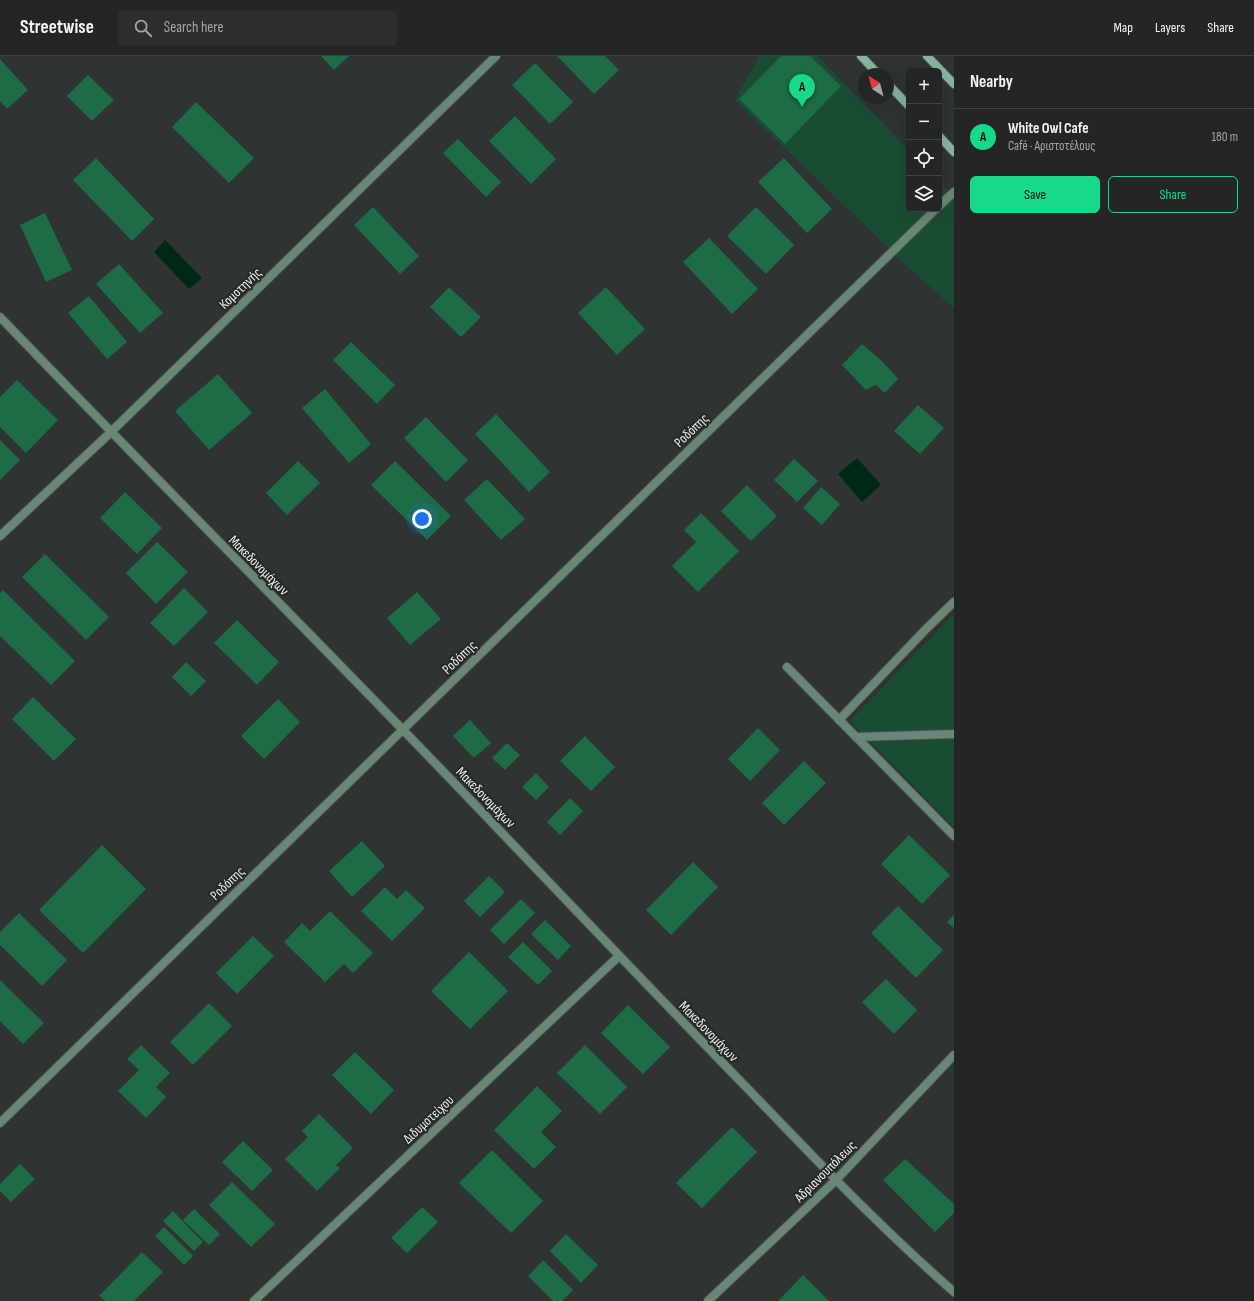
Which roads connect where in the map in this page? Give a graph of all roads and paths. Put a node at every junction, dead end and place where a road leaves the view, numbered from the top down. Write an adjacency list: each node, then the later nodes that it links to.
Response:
1 (496, 56): 14 (street, Κομοτηνής)
2 (861, 56): 4 (street)
3 (927, 56): 5 (street)
4 (872, 68)
5 (954, 84)
6 (894, 90): 7 (street)
7 (907, 104)
8 (942, 139): 9 (street)
9 (954, 152)
10 (954, 192): 11 (street)
11 (942, 203)
12 (933, 212): 19 (street, Ροδόπης)
13 (0, 317): 14 (street, Μακεδονομάχων)
14 (111, 432): 15 (street, Κομοτηνής); 19 (street, Μακεδονομάχων)
15 (0, 536)
16 (954, 602): 18 (street)
17 (787, 667): 18 (street)
18 (839, 720): 21 (street)
19 (404, 729): 23 (street, Μακεδονομάχων); 25 (street, Ροδόπης)
20 (954, 734): 21 (street)
21 (856, 737): 22 (street)
22 (954, 836)
23 (619, 956): 26 (street, Μακεδονομάχων); 28 (street, Διδυμοτείχου)
24 (954, 1055): 26 (street, Αδριανουπόλεως)
25 (0, 1123)
26 (836, 1180): 27 (street, Μακεδονομάχων); 29 (street, Αδριανουπόλεως)
27 (954, 1292)
28 (254, 1301)
29 (708, 1301)

